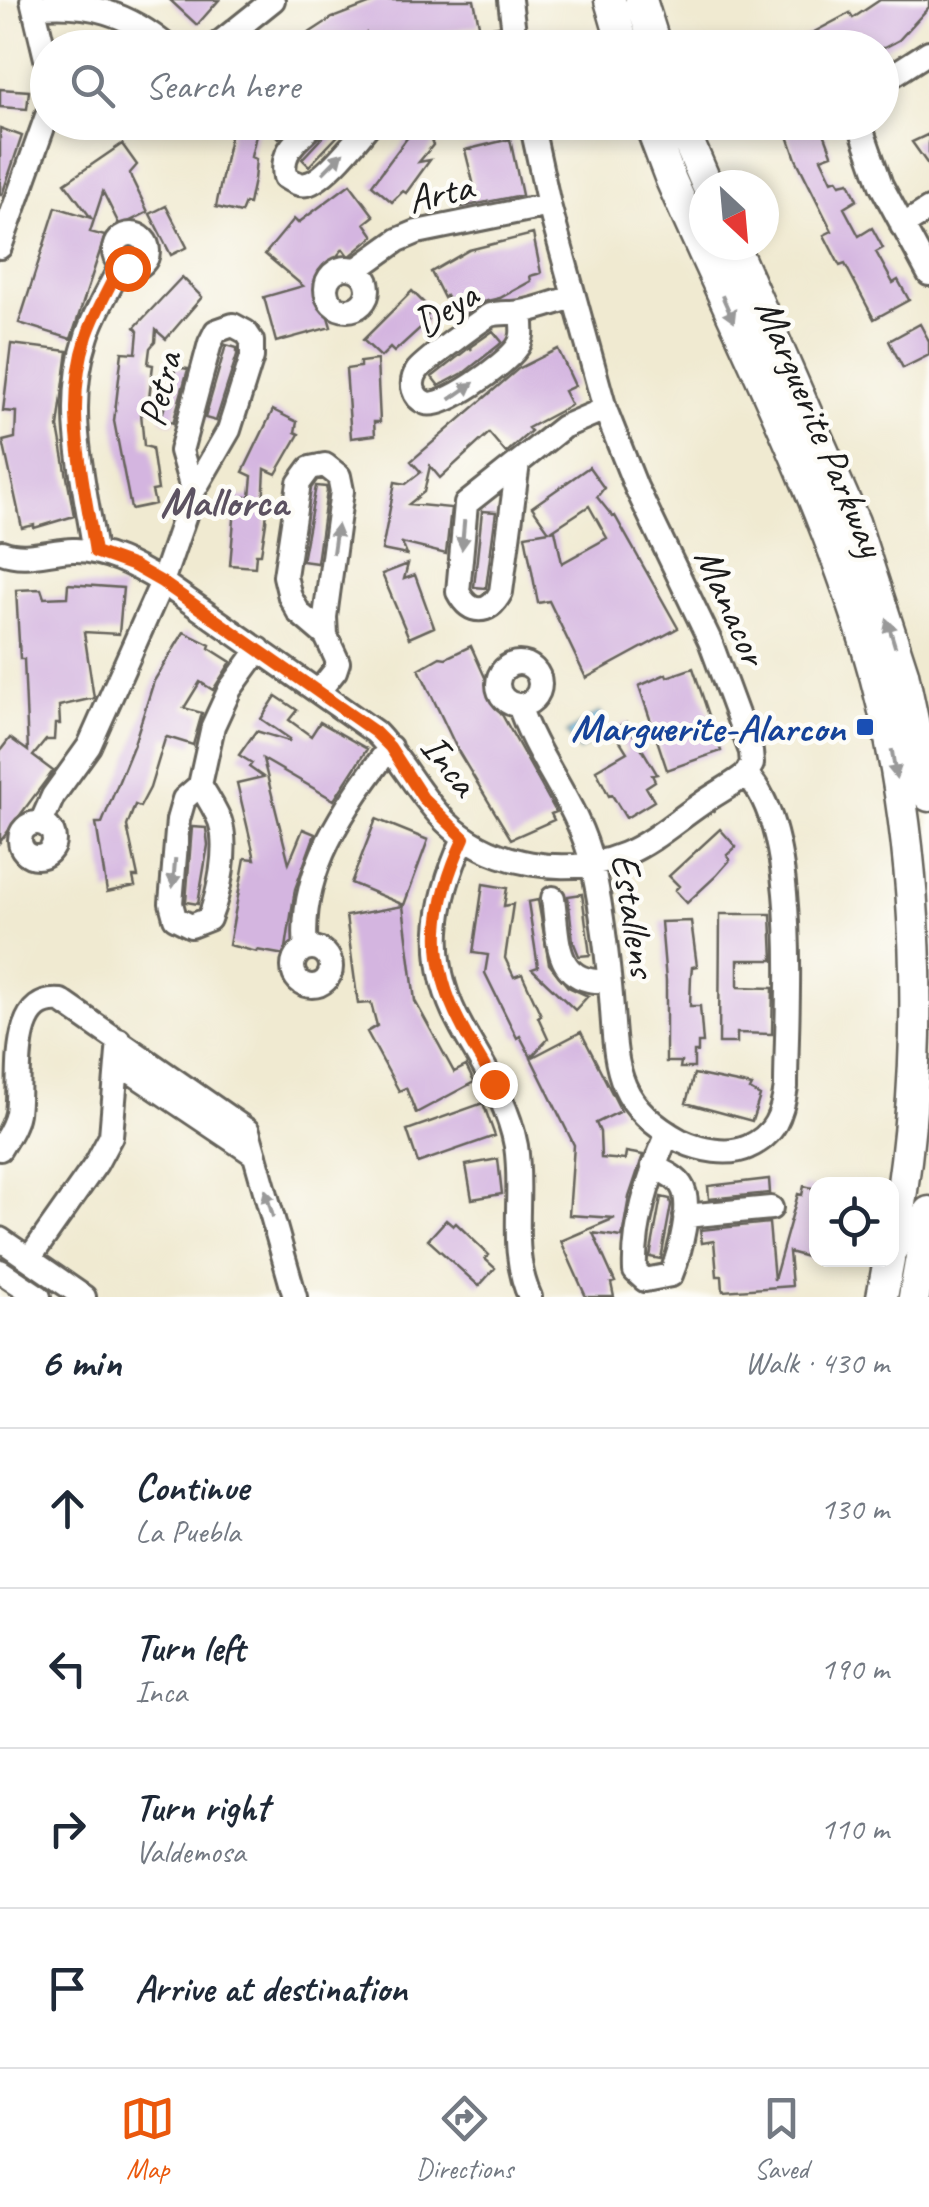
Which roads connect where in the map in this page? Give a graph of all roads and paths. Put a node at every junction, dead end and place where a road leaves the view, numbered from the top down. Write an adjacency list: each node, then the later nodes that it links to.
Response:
1 (273, 0): 9 (street)
2 (510, 0): 10 (street)
3 (610, 0): 11 (main road)
4 (641, 0): 12 (main road)
5 (33, 4): 6 (street); 7 (street)
6 (113, 6): 8 (street)
7 (39, 30)
8 (146, 30)
9 (235, 30)
10 (513, 30)
11 (619, 30)
12 (650, 30)
13 (929, 52): 14 (street)
14 (899, 71)
15 (38, 140): 26 (street)
16 (298, 140): 17 (street, one-way to 17)
17 (353, 140)
18 (535, 140): 23 (street, Manacor)
19 (656, 140): 47 (main road, Marguerite Parkway, one-way to 47)
20 (688, 140): 22 (main road)
21 (865, 140): 25 (street)
22 (701, 170)
23 (548, 205): 29 (street, Arta); 31 (street, Manacor)
24 (929, 209): 25 (street)
25 (902, 226): 30 (street)
26 (0, 248)
27 (739, 260): 46 (main road, Marguerite Parkway, one-way to 27)
28 (120, 264): 37 (street)
29 (356, 270)
30 (929, 274)
31 (573, 297): 32 (street, Deya); 33 (street, Manacor)
32 (521, 312): 32 (street, Deya, one-way to 32)
33 (604, 408): 34 (street); 44 (street, Manacor)
34 (518, 463): 34 (street, one-way to 34)
35 (192, 492): 35 (street, Petra); 38 (street, Petra)
36 (1, 552): 37 (street, Inca)
37 (95, 552): 38 (street, Inca)
38 (162, 582): 40 (street, Inca); 48 (street, Petra)
39 (326, 636): 39 (street, one-way to 39); 41 (street)
40 (259, 649): 41 (street, Inca); 45 (street)
41 (319, 691): 43 (street, Inca)
42 (519, 705): 50 (street, Estallens)
43 (390, 747): 49 (street, Inca); 52 (street)
44 (746, 774): 50 (street, Inca); 55 (street, Manacor)
45 (200, 784): 45 (street, one-way to 45)
46 (929, 796)
47 (915, 809): 58 (main road, Marguerite Parkway)
48 (41, 823)
49 (464, 838): 50 (street, Inca); 69 (street)
50 (592, 864): 53 (street, Estallens)
51 (554, 898): 53 (street)
52 (306, 950)
53 (610, 981): 55 (street, Estallens)
54 (118, 1052): 56 (street); 63 (street); 66 (street, one-way to 54)
55 (668, 1134): 57 (street)
56 (0, 1149)
57 (653, 1166): 61 (street); 61 (street)
58 (899, 1202)
59 (771, 1208): 61 (street)
60 (929, 1212): 71 (main road)
61 (685, 1216)
62 (0, 1239): 63 (street)
63 (29, 1259): 68 (street)
64 (888, 1267): 70 (main road)
65 (0, 1271): 67 (street)
66 (294, 1296)
67 (40, 1297)
68 (84, 1297)
69 (530, 1297)
70 (882, 1297)
71 (914, 1297)

